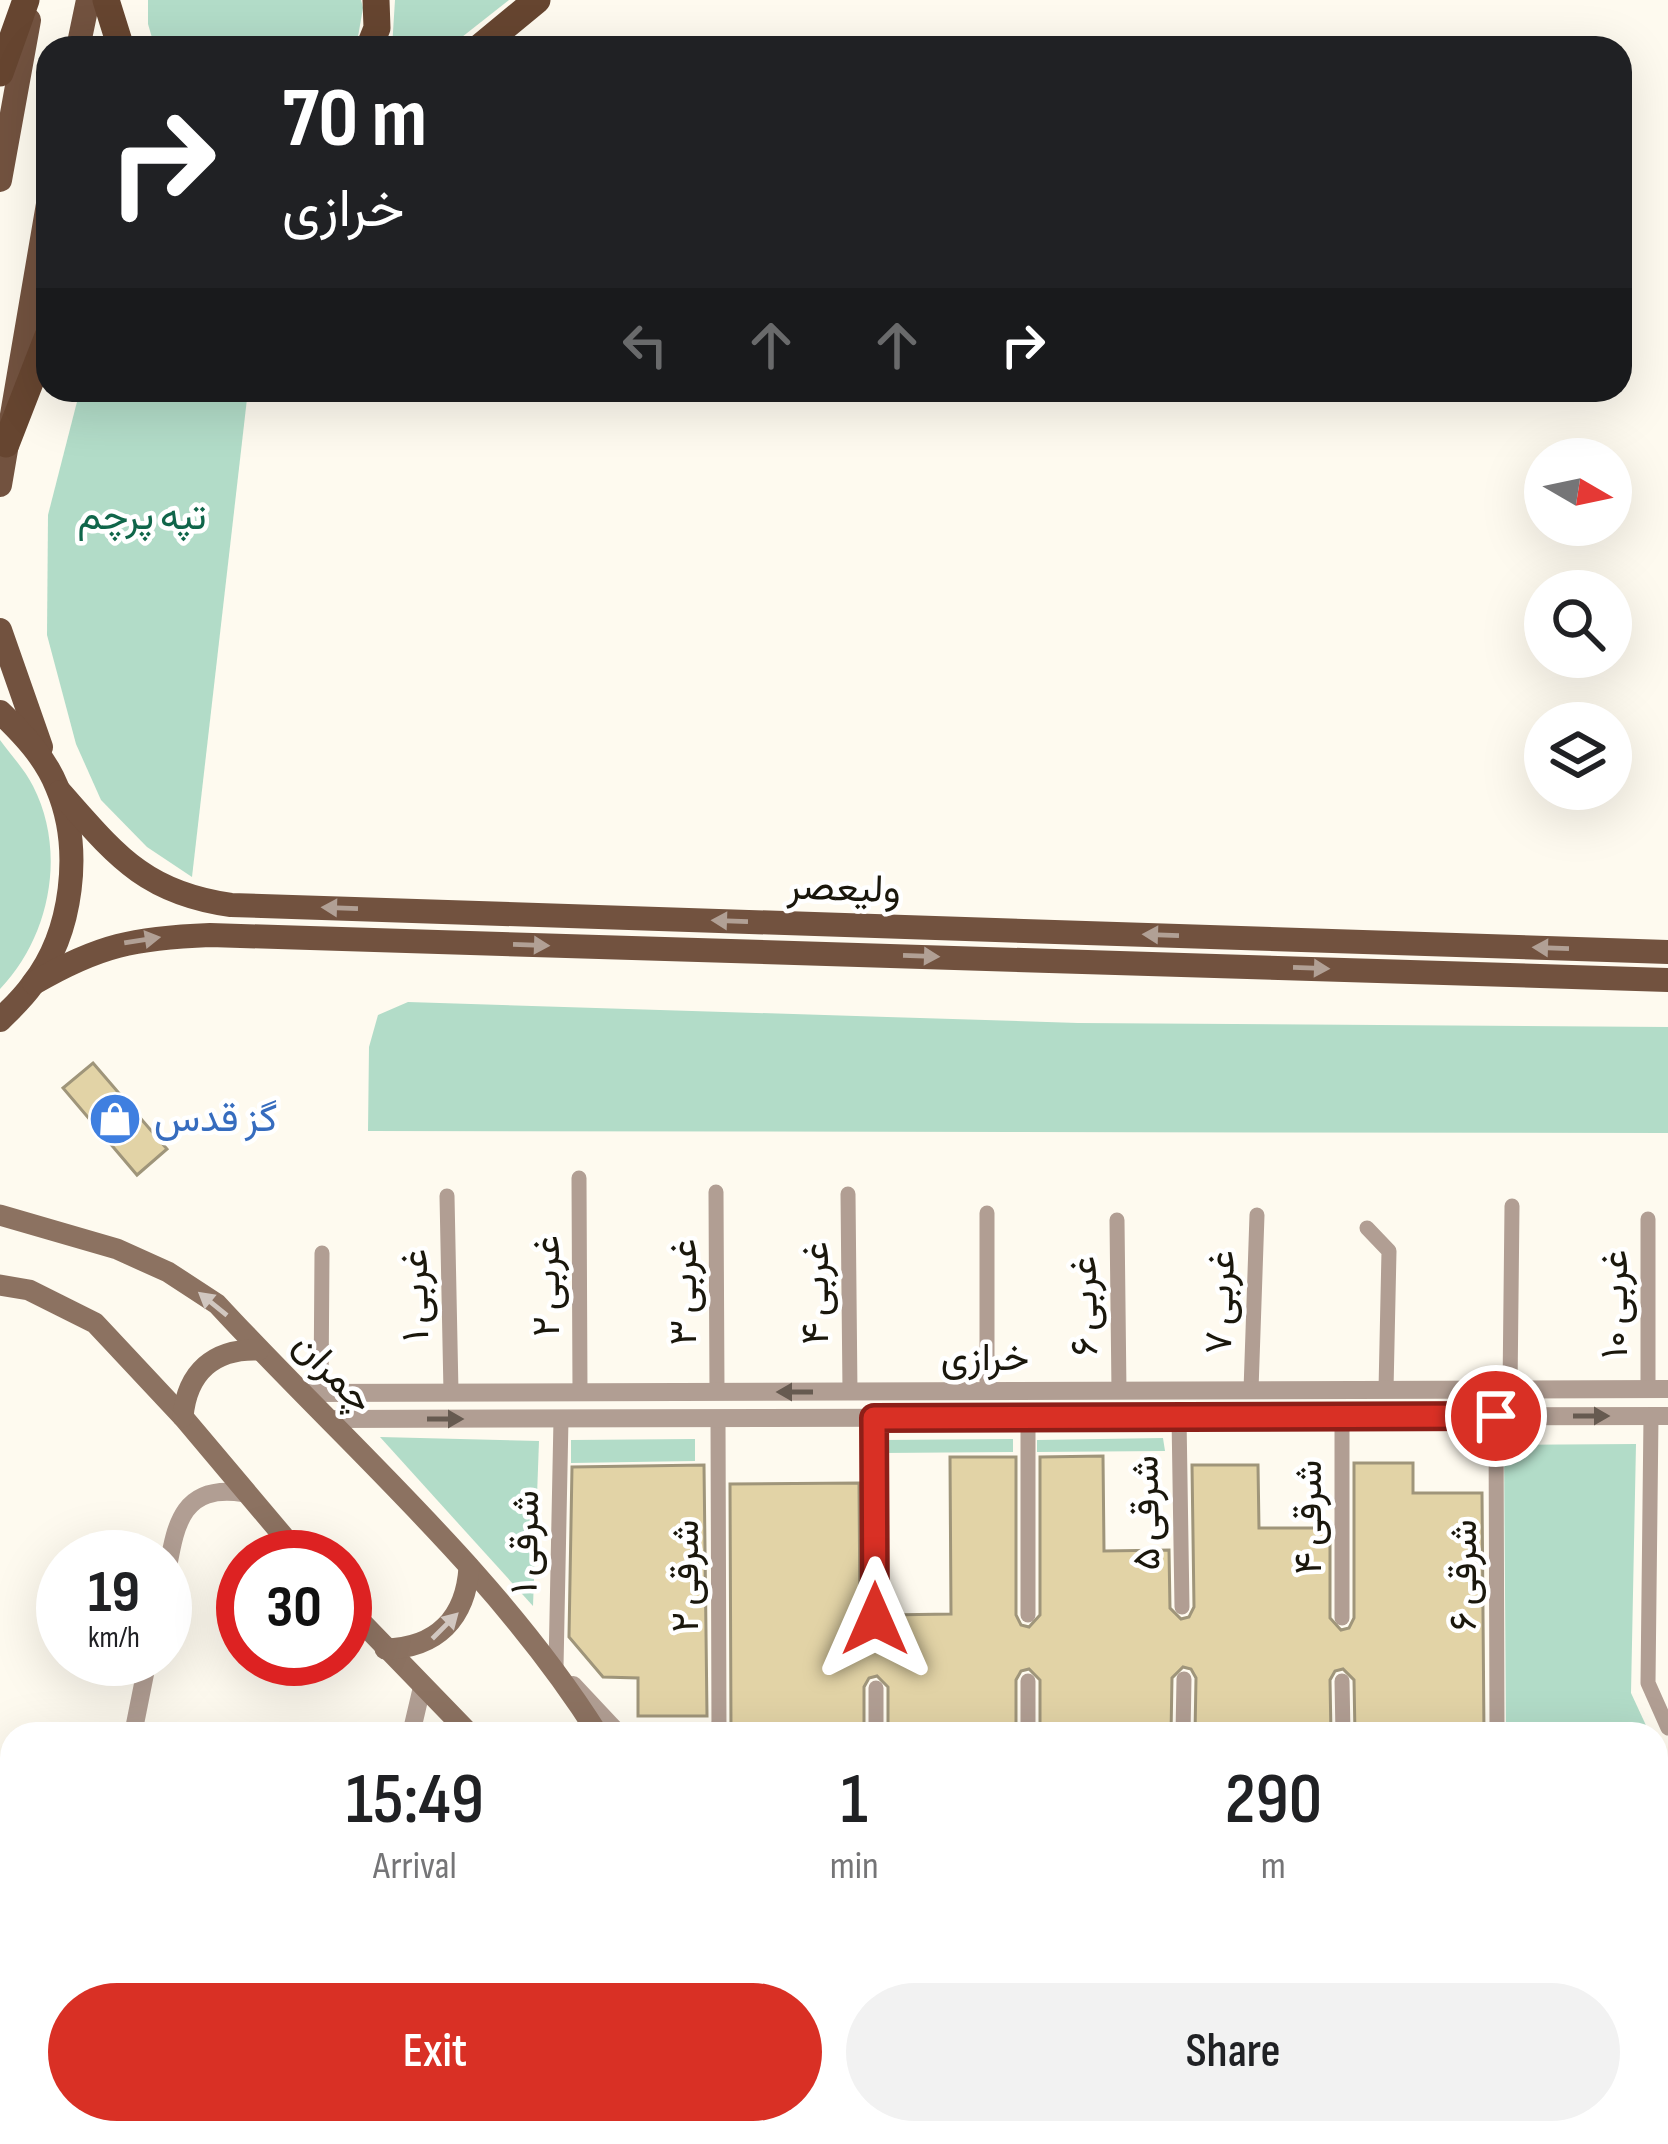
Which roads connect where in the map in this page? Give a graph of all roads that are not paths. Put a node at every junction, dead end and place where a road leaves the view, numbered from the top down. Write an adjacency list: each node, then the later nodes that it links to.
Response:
1 (30, 0): 10 (highway); 11 (main road)
2 (88, 0): 6 (main road)
3 (106, 0): 7 (highway)
4 (376, 0): 8 (highway)
5 (537, 0): 9 (highway)
6 (80, 36)
7 (117, 36)
8 (374, 36)
9 (494, 36)
10 (0, 73)
11 (0, 180)
12 (36, 273): 14 (main road)
13 (36, 367): 14 (highway)
14 (6, 444): 15 (main road)
15 (0, 485)
16 (0, 630): 18 (main road)
17 (0, 712): 18 (main road, ولیعصر)
18 (55, 782): 19 (main road, ولیعصر, one-way to 18); 21 (main road)
19 (1668, 952)
20 (1668, 980): 21 (main road, ولیعصر, one-way to 20)
21 (34, 983): 22 (main road)
22 (0, 1020)
23 (579, 1178): 45 (street, ۲ غربی)
24 (716, 1192): 46 (street, ۳ غربی)
25 (848, 1194): 42 (street, ۴ غربی)
26 (447, 1196): 48 (street, ۱ غربی)
27 (1513, 1206): 41 (street)
28 (986, 1213): 43 (street)
29 (0, 1215): 36 (main road, چمران, one-way to 29)
30 (1257, 1215): 38 (street, ۷ غربی)
31 (1648, 1219): 37 (street, ۱۰ غربی)
32 (1117, 1220): 44 (street, ۶ غربی)
33 (1367, 1228): 39 (street)
34 (322, 1253): 47 (street)
35 (0, 1286): 51 (main road)
36 (259, 1350): 47 (main road, چمران); 51 (main road)
37 (1658, 1389): 41 (street, خرازی)
38 (1252, 1390): 39 (street, خرازی); 44 (street, خرازی)
39 (1386, 1390): 40 (street, خرازی)
40 (1417, 1390): 41 (street, خرازی); 55 (street)
41 (1510, 1390)
42 (850, 1391): 43 (street, خرازی); 46 (street, خرازی, one-way to 46)
43 (987, 1391): 44 (street, خرازی)
44 (1113, 1391): 52 (street)
45 (580, 1392): 46 (street, خرازی); 48 (street, خرازی)
46 (717, 1392)
47 (312, 1393): 48 (street, خرازی); 59 (main road, چمران)
48 (451, 1393)
49 (1496, 1416): 50 (street, خرازی, one-way to 50); 55 (street, خرازی); 88 (street, ۶ شرقی)
50 (1659, 1416): 89 (street)
51 (183, 1417): 61 (main road)
52 (1106, 1417): 53 (street, خرازی); 58 (street, خرازی)
53 (1179, 1417): 54 (street, خرازی); 65 (street, ۵ شرقی)
54 (1342, 1417): 55 (street, خرازی); 67 (street, ۴ شرقی)
55 (1417, 1417)
56 (718, 1418): 57 (street, خرازی); 60 (street, خرازی); 83 (street, ۲ شرقی)
57 (874, 1418): 58 (street, خرازی); 68 (street)
58 (1028, 1418): 66 (street)
59 (328, 1419): 60 (street, خرازی, one-way to 60); 64 (main road, چمران)
60 (561, 1419): 71 (street, ۱ شرقی)
61 (244, 1493): 62 (street); 63 (main road)
62 (176, 1530)
63 (278, 1530)
64 (469, 1567): 70 (main road, one-way to 64); 71 (main road, چمران)
65 (1182, 1607)
66 (1028, 1615)
67 (1342, 1618)
68 (875, 1619)
69 (372, 1634): 70 (main road)
70 (386, 1649): 76 (main road)
71 (556, 1667): 81 (main road, چمران); 82 (street, چمران)
72 (1184, 1679): 86 (street)
73 (1028, 1681): 85 (street)
74 (1342, 1681): 87 (street)
75 (143, 1686): 78 (street)
76 (422, 1687): 79 (street); 80 (main road)
77 (876, 1688): 84 (street)
78 (135, 1722)
79 (414, 1722)
80 (456, 1722)
81 (590, 1722)
82 (608, 1722)
83 (717, 1722)
84 (877, 1722)
85 (1028, 1722)
86 (1183, 1722)
87 (1342, 1722)
88 (1497, 1722)
89 (1665, 1722)

